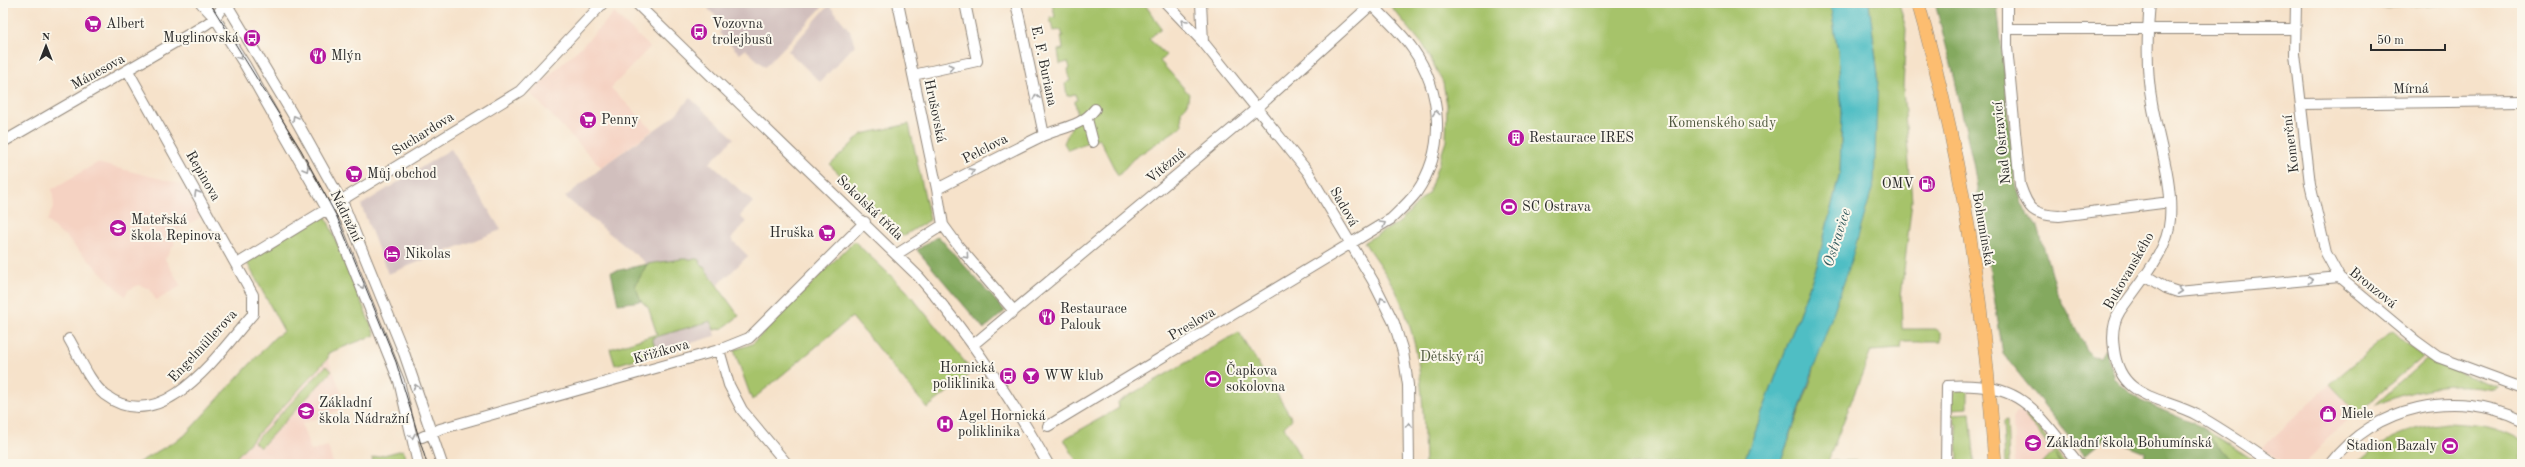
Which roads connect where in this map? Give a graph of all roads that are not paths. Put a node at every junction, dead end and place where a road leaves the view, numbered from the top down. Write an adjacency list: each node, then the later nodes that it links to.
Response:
1 (201, 3): 15 (street, Nádražní)
2 (226, 3): 15 (street); 31 (street, Nádražní, one-way to 2)
3 (603, 3): 31 (street, Suchardova)
4 (636, 3): 34 (street, Sokolská třída)
5 (898, 3): 21 (street, Hrušovská)
6 (965, 3): 21 (street, one-way to 6)
7 (1016, 3): 27 (street, E. F. Buriana, one-way to 7)
8 (1166, 3): 19 (street, Sadová, one-way to 8)
9 (1201, 3): 19 (street)
10 (1918, 3): 46 (main road, Bohumínská)
11 (2007, 3): 16 (street, Nad Ostravicí)
12 (2150, 3): 17 (street, Bukovanského)
13 (2296, 3): 18 (street, Komerční)
14 (1372, 4): 25 (street, Vítězná); 36 (street, Preslova, one-way to 14)
15 (215, 18): 20 (street, Mánesova); 33 (street, Nádražní, one-way to 33)
16 (2007, 29): 17 (street); 32 (street, Nad Ostravicí)
17 (2148, 29): 18 (street); 32 (street, Bukovanského)
18 (2295, 29): 23 (street, Komerční)
19 (1203, 42): 25 (street, Sadová)
20 (128, 71): 28 (street, Mánesova); 38 (street, Repinova, one-way to 20)
21 (913, 75): 30 (street, Hrušovská)
22 (2522, 101): 23 (street, Mírná)
23 (2301, 104): 40 (street, Komerční)
24 (1095, 109): 26 (street)
25 (1256, 109): 36 (street, Sadová); 42 (street, Vítězná)
26 (1087, 119): 27 (street); 29 (street)
27 (1044, 135): 30 (street, Pelclova, one-way to 27)
28 (3, 142)
29 (1093, 142)
30 (937, 189): 35 (street, Hrušovská)
31 (341, 201): 33 (street, Suchardova); 50 (street, Nádražní, one-way to 31)
32 (2170, 202): 39 (street, Bukovanského)
33 (328, 209): 38 (street, Suchardova); 53 (street, Nádražní, one-way to 53)
34 (864, 222): 37 (street, Sokolská třída); 45 (street, Křižíkova)
35 (943, 225): 37 (street); 42 (street, one-way to 42)
36 (1350, 244): 49 (street, Preslova); 56 (street, Sadová, one-way to 36)
37 (897, 254): 44 (street, Sokolská třída)
38 (237, 264): 41 (street, Repinova)
39 (2145, 275): 40 (street, Bronzová, one-way to 40); 60 (street, Bukovanského)
40 (2340, 277): 47 (street, Bronzová)
41 (253, 295): 43 (street, Engelmüllerova)
42 (1014, 311): 44 (street, Vítězná)
43 (69, 339)
44 (974, 344): 55 (street, Sokolská třída)
45 (719, 350): 50 (street, Křižíkova); 52 (street)
46 (1990, 388): 57 (street); 58 (main road, Bohumínská); 59 (street)
47 (2522, 388)
48 (2522, 420): 61 (street)
49 (1048, 426)
50 (432, 432): 51 (street, Křižíkova); 54 (street, Nádražní)
51 (422, 437)
52 (786, 462)
53 (418, 464)
54 (442, 464)
55 (1048, 464)
56 (1409, 464)
57 (1946, 464)
58 (1995, 464)
59 (2079, 464)
60 (2274, 464)
61 (2330, 464)

